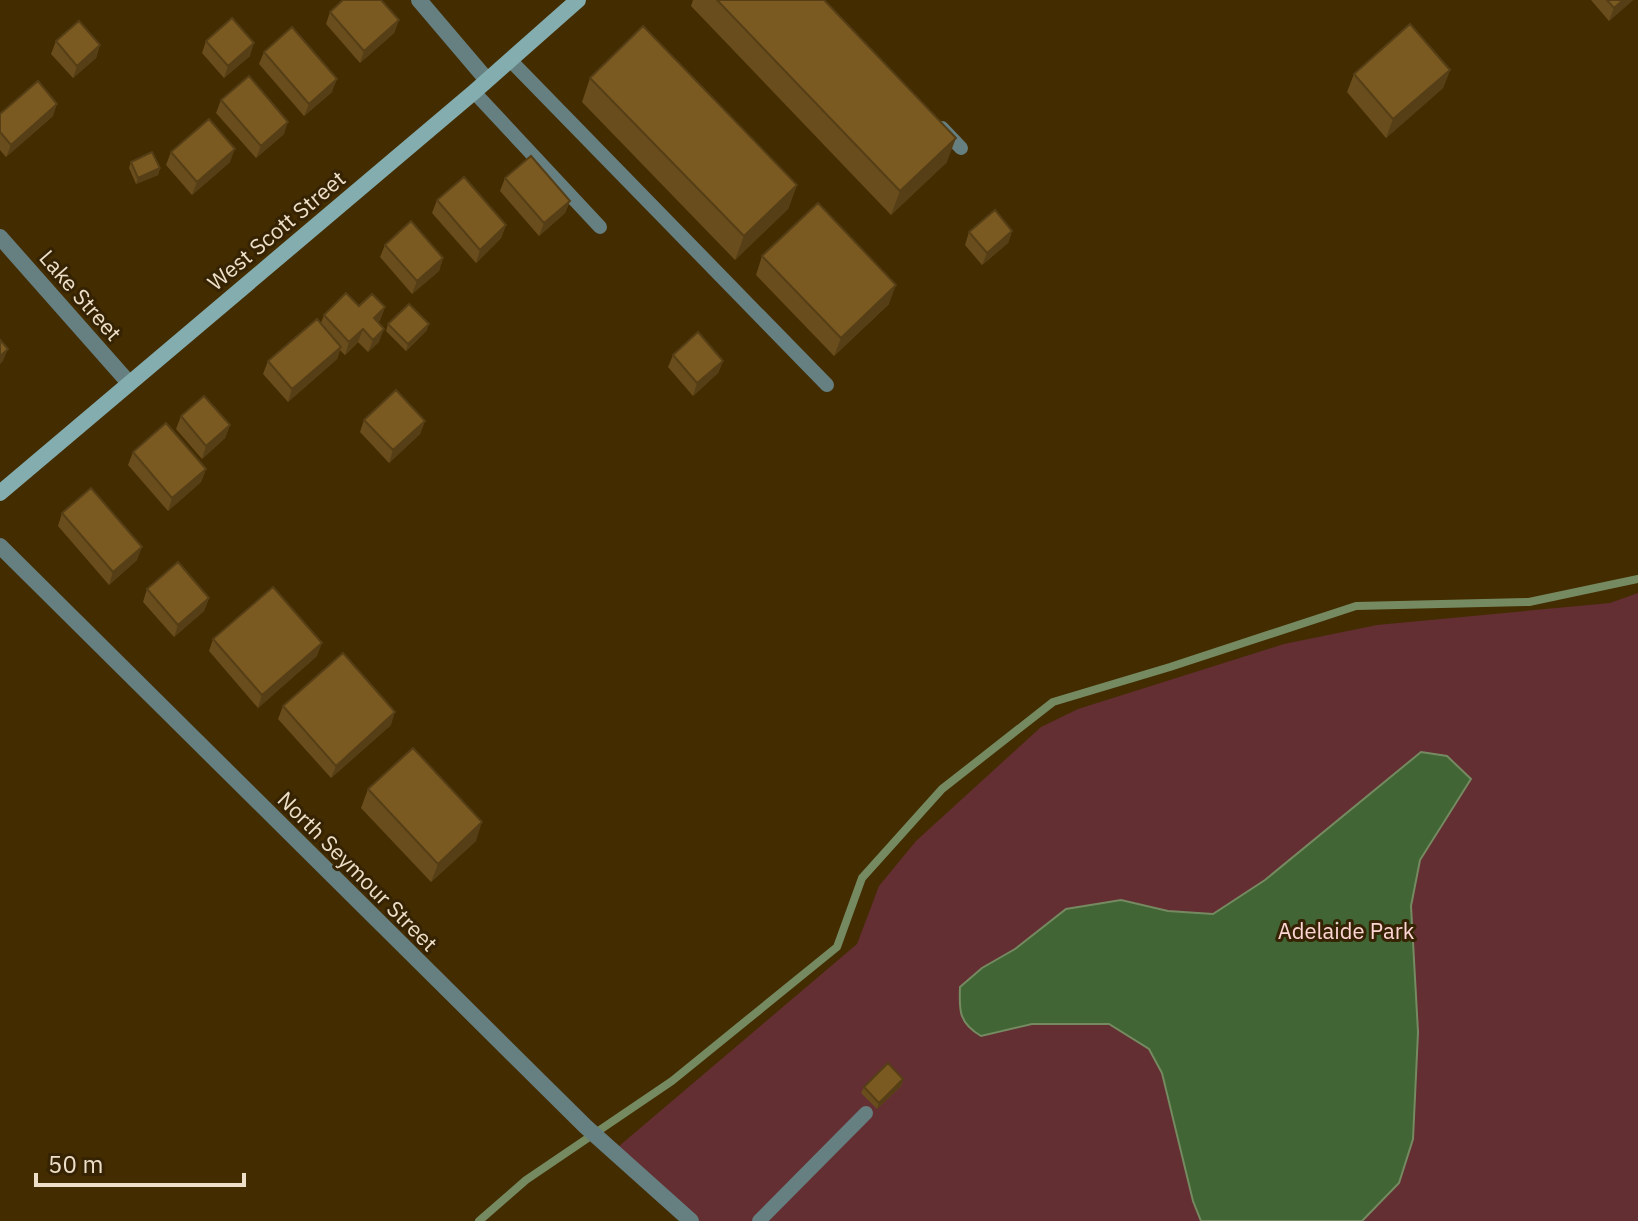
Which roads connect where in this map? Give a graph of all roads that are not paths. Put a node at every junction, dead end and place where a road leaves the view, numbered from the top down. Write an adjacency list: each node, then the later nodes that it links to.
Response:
1 (419, 0): 4 (street)
2 (578, 0): 3 (main road, West Scott Street)
3 (510, 60): 4 (main road, West Scott Street); 11 (lane)
4 (487, 80): 5 (main road, West Scott Street)
5 (474, 92): 8 (lane); 10 (main road, West Scott Street)
6 (930, 115): 7 (lane)
7 (961, 148)
8 (600, 227)
9 (0, 237): 10 (street, Lake Street)
10 (129, 383): 12 (main road, West Scott Street)
11 (827, 385)
12 (0, 493)
13 (0, 546): 15 (street, North Seymour Street)
14 (866, 1113): 16 (lane)
15 (691, 1221)
16 (759, 1221)

